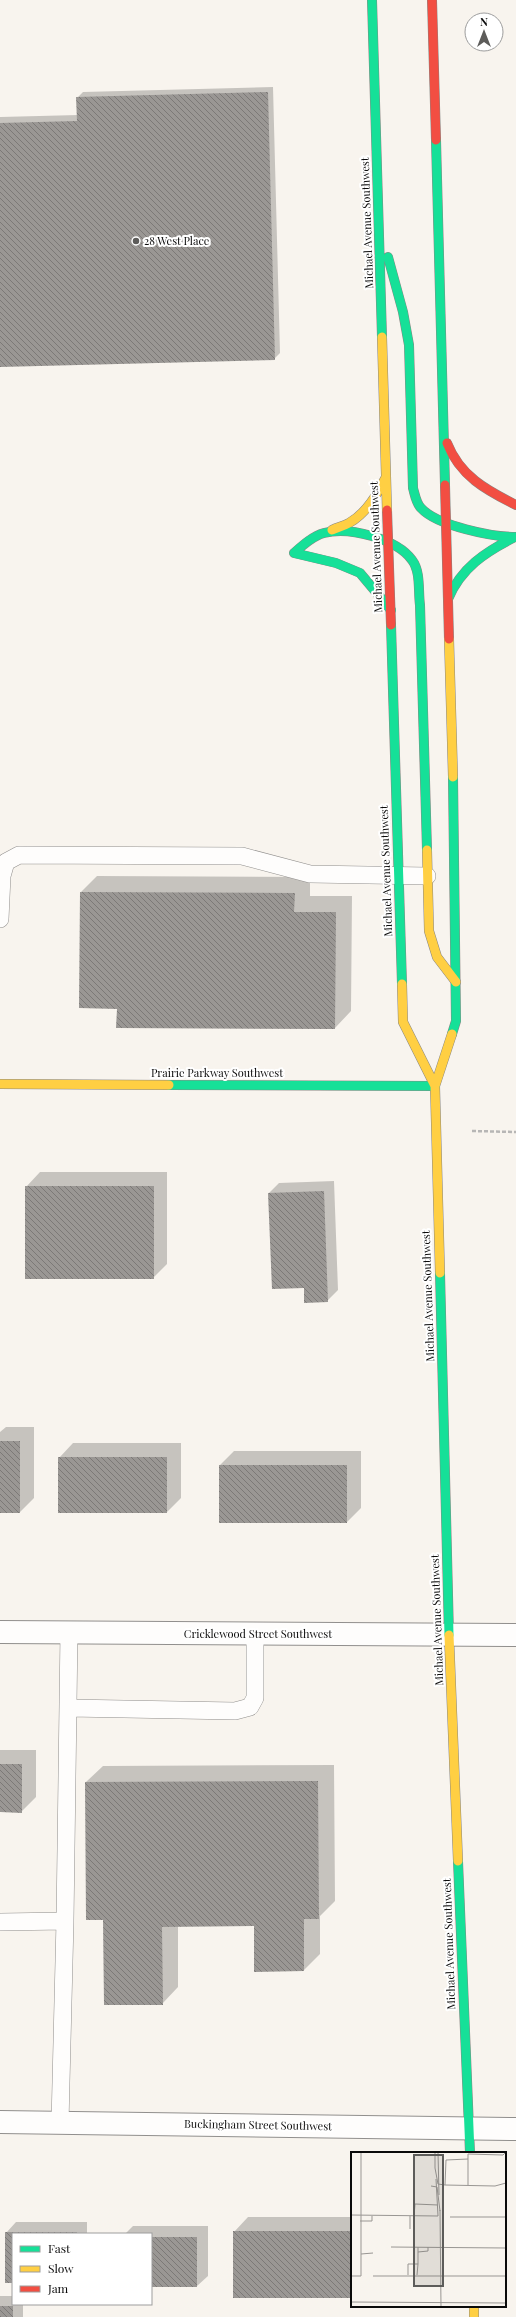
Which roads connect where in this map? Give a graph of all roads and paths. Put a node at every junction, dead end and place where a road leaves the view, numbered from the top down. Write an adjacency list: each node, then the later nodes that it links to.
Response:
1 (372, 0): 3 (street, Michael Avenue Southwest)
2 (432, 0): 4 (street, Michael Avenue Southwest)
3 (379, 225): 5 (street, Michael Avenue Southwest); 7 (street)
4 (444, 432): 6 (street); 7 (street, Michael Avenue Southwest)
5 (386, 477): 8 (street); 10 (street, Michael Avenue Southwest)
6 (516, 505)
7 (446, 522): 9 (street); 11 (street, Michael Avenue Southwest)
8 (327, 532): 10 (street); 12 (street)
9 (515, 537): 11 (street)
10 (388, 543): 12 (street, Michael Avenue Southwest); 14 (street)
11 (448, 600): 16 (street, Michael Avenue Southwest)
12 (390, 610): 13 (street, Michael Avenue Southwest)
13 (398, 875): 14 (lane); 15 (lane); 18 (street, Michael Avenue Southwest)
14 (427, 876): 16 (street)
15 (0, 918)
16 (456, 982): 18 (street, Michael Avenue Southwest)
17 (0, 1084): 18 (street, Prairie Parkway Southwest)
18 (434, 1086): 24 (street, Michael Avenue Southwest)
19 (472, 1131): 20 (path)
20 (516, 1132)
21 (0, 1632): 22 (street, Cricklewood Street Southwest)
22 (69, 1632): 23 (street, Cricklewood Street Southwest); 26 (lane)
23 (256, 1634): 24 (street, Cricklewood Street Southwest); 26 (lane)
24 (449, 1634): 25 (street, Cricklewood Street Southwest); 31 (street, Michael Avenue Southwest)
25 (516, 1635)
26 (69, 1708): 27 (lane)
27 (65, 1921): 28 (lane); 30 (lane)
28 (0, 1922)
29 (0, 2122): 30 (street, Buckingham Street Southwest)
30 (60, 2123): 31 (street, Buckingham Street Southwest)
31 (469, 2128): 32 (street, Buckingham Street Southwest); 33 (street, Michael Avenue Southwest)
32 (516, 2129)
33 (470, 2152)

